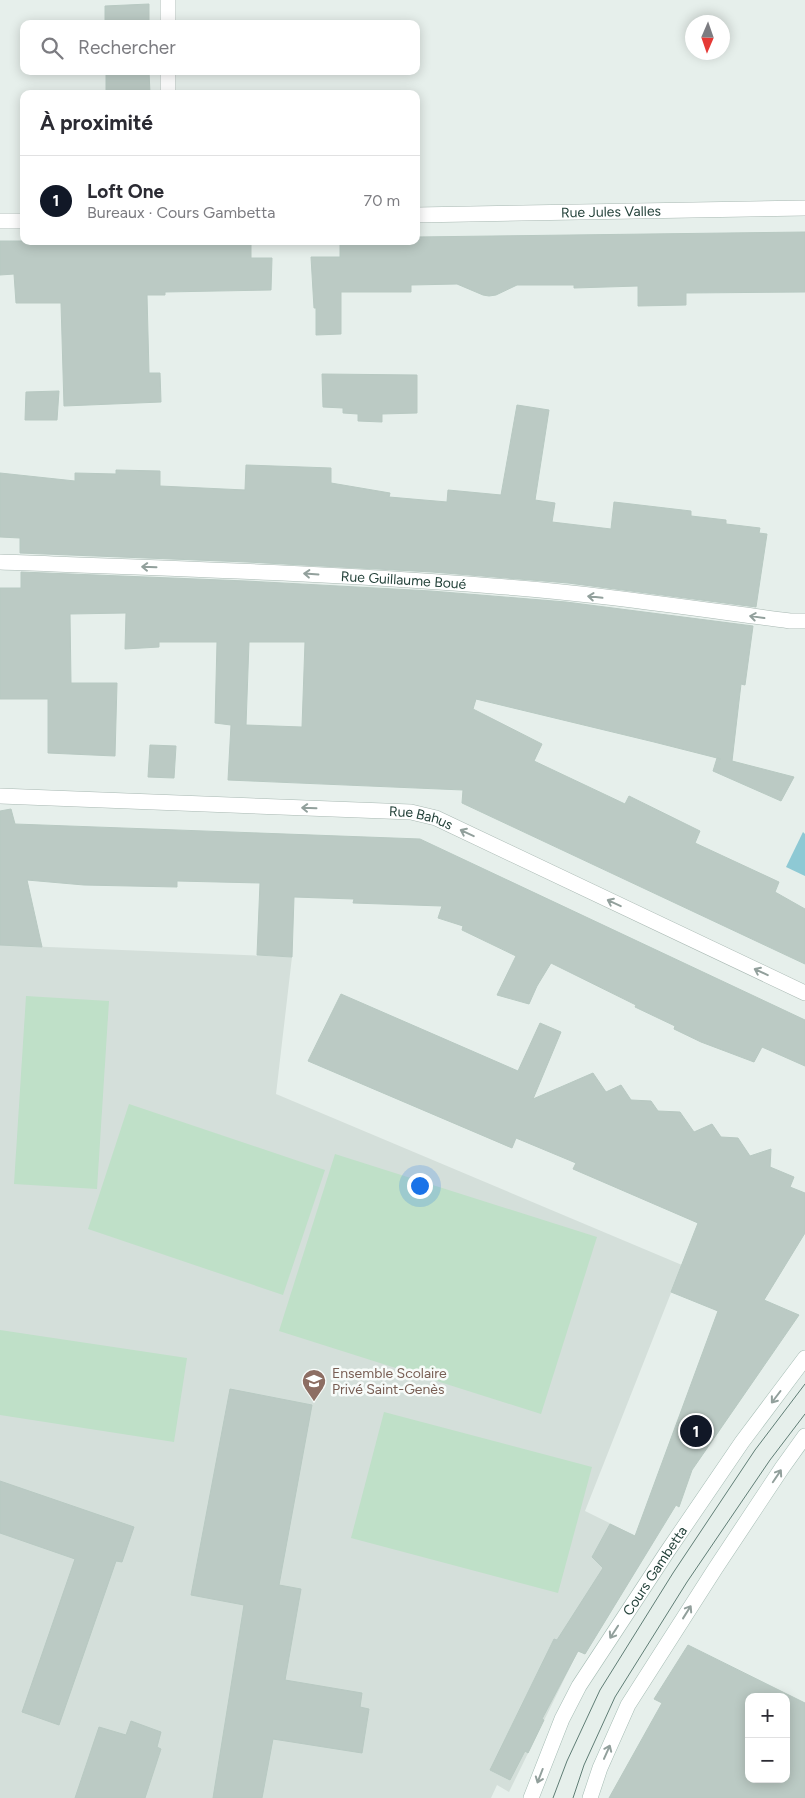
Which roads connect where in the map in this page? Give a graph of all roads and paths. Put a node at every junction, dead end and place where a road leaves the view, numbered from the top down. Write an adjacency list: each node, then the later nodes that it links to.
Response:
1 (168, 0): 2 (street)
2 (168, 20)
3 (168, 75): 4 (street)
4 (168, 90)
5 (805, 208): 6 (street, Rue Jules Valles)
6 (420, 215)
7 (0, 221): 8 (street)
8 (20, 221)
9 (0, 562): 10 (street, Rue Guillaume Boué, one-way to 9)
10 (805, 621)
11 (0, 796): 12 (street, Rue Bahus, one-way to 11)
12 (805, 993)
13 (805, 1358): 15 (street, Cours Gambetta, one-way to 15)
14 (805, 1436): 16 (street, one-way to 14)
15 (532, 1798)
16 (590, 1798)

